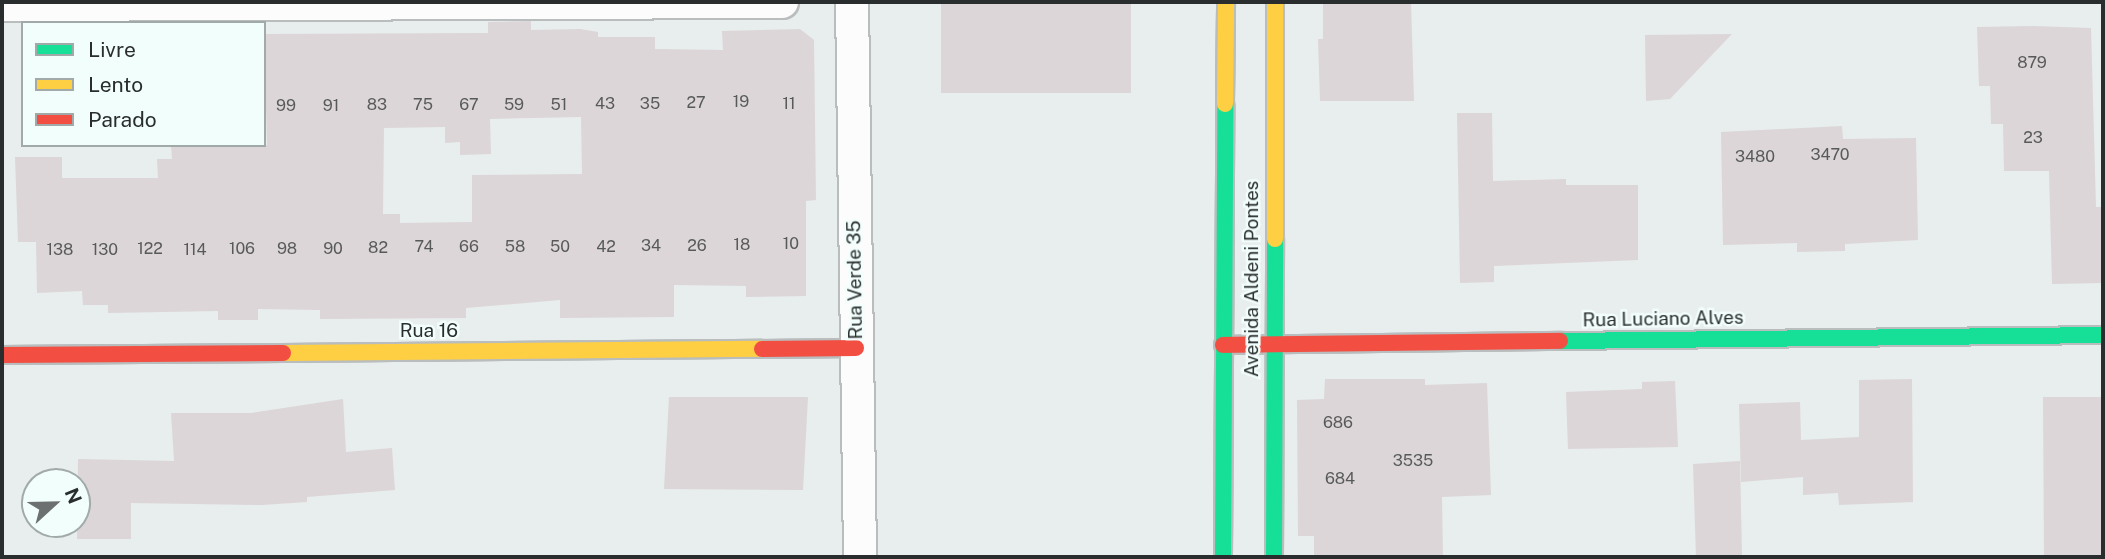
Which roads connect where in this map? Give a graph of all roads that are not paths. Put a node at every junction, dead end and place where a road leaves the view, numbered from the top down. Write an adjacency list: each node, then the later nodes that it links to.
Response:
1 (782, 2): 5 (street)
2 (852, 2): 9 (street, Rua Verde 35)
3 (1226, 2): 7 (street, Avenida Aldeni Pontes)
4 (1275, 2): 8 (street, Avenida Aldeni Pontes)
5 (2, 5)
6 (2103, 335): 8 (street, Rua Luciano Alves)
7 (1223, 345): 8 (street, Rua Luciano Alves); 12 (street, Avenida Aldeni Pontes)
8 (1271, 345): 13 (street, Avenida Aldeni Pontes)
9 (856, 348): 10 (street, Rua 16); 11 (street, Rua Verde 35)
10 (2, 355)
11 (860, 557)
12 (1223, 557)
13 (1274, 557)

